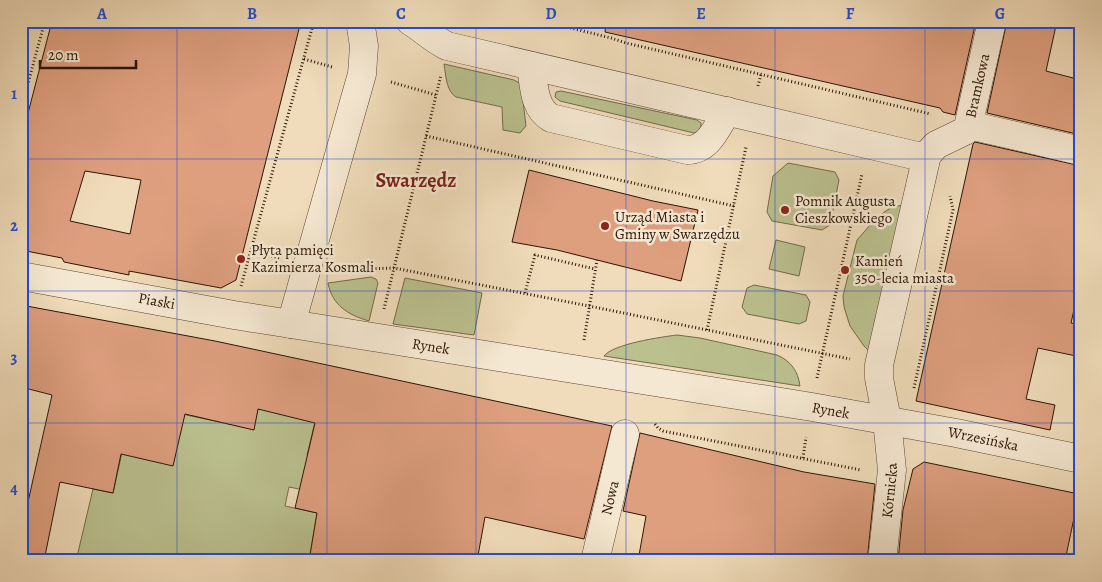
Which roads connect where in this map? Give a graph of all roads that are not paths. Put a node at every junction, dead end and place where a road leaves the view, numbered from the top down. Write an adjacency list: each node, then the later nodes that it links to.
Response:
1 (360, 21): 10 (street)
2 (410, 21): 4 (street)
3 (992, 21): 6 (street, Bramkowa)
4 (531, 66): 5 (street); 5 (street)
5 (727, 111): 8 (street)
6 (969, 124): 7 (street); 8 (street, Bramkowa)
7 (1081, 151)
8 (926, 158): 11 (street)
9 (21, 276): 10 (street, Piaski)
10 (291, 324): 11 (street, Rynek)
11 (887, 420): 13 (street, Wrzesińska); 15 (street, Kórnicka)
12 (625, 434): 14 (street, Nowa)
13 (1081, 459)
14 (595, 561)
15 (882, 561)

